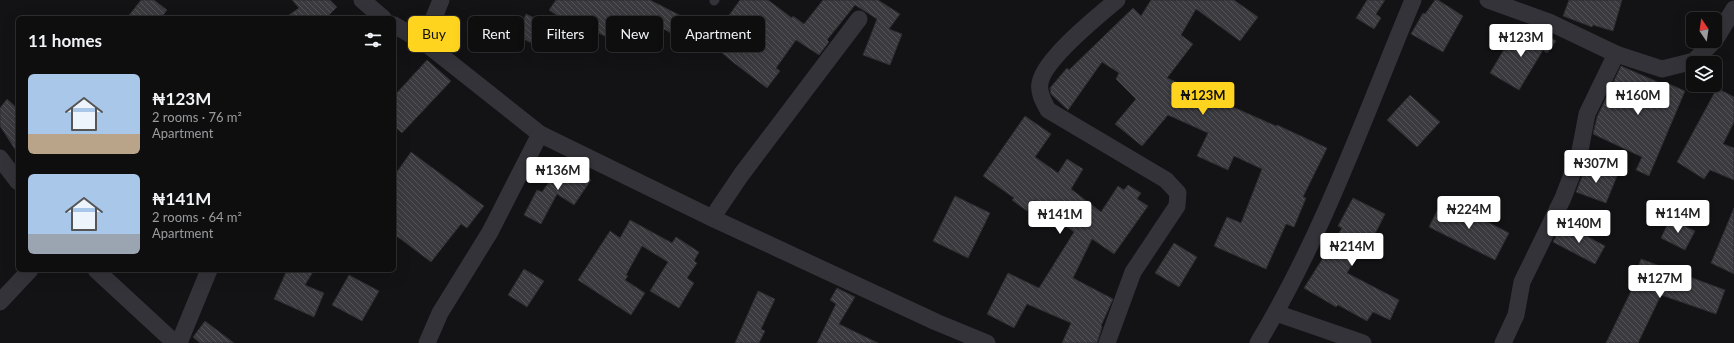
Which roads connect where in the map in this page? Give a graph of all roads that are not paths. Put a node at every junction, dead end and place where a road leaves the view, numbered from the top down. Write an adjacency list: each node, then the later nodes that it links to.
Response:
1 (362, 0): 7 (street)
2 (441, 0): 8 (street)
3 (1117, 0): 29 (street)
4 (1413, 0): 24 (street)
5 (1488, 0): 15 (street)
6 (1734, 9): 11 (street)
7 (381, 16)
8 (435, 16)
9 (858, 19): 19 (street)
10 (396, 26): 12 (street)
11 (1722, 28)
12 (408, 33)
13 (1706, 48): 15 (street)
14 (437, 52): 16 (street)
15 (1616, 54): 32 (street)
16 (540, 134): 19 (street); 27 (street)
17 (0, 158): 18 (street)
18 (16, 179)
19 (712, 218): 28 (street)
20 (28, 272): 23 (street)
21 (98, 272): 25 (street)
22 (208, 272): 26 (street)
23 (0, 302)
24 (1276, 313): 30 (street); 31 (street)
25 (175, 343)
26 (179, 343)
27 (427, 343)
28 (987, 343)
29 (1107, 343)
30 (1258, 343)
31 (1363, 343)
32 (1503, 343)

